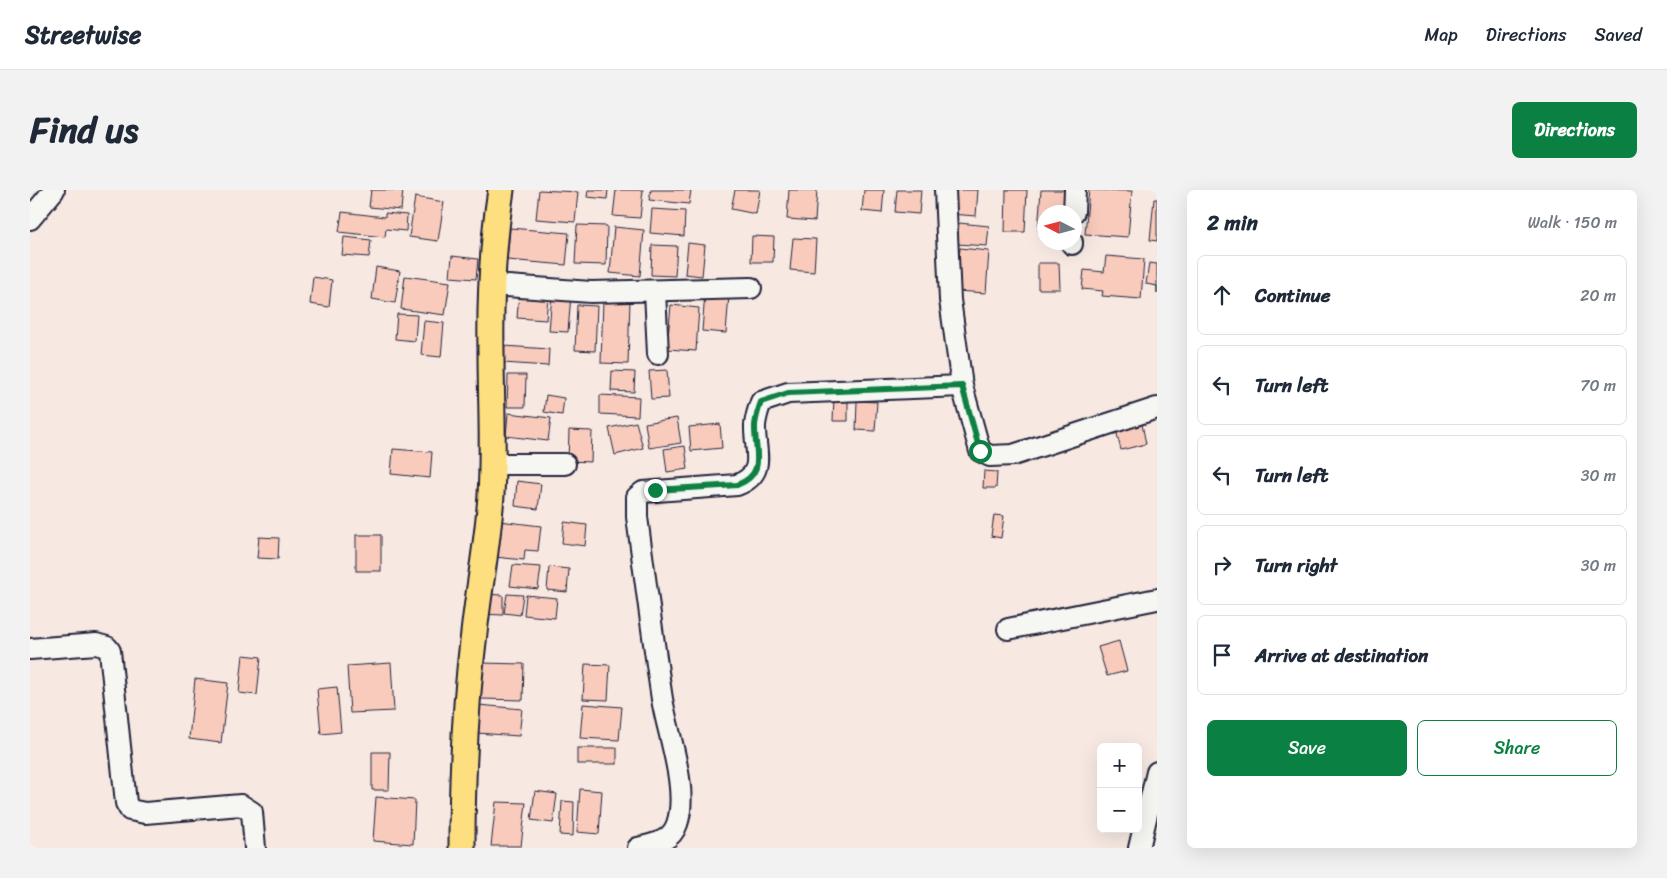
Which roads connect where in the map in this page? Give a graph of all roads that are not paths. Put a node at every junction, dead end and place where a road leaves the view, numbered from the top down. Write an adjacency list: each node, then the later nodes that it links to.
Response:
1 (54, 190): 6 (street)
2 (501, 190): 7 (main road)
3 (945, 190): 11 (street)
4 (1075, 190): 5 (street)
5 (1074, 205)
6 (30, 219)
7 (494, 285): 9 (street); 13 (main road)
8 (751, 288): 9 (street)
9 (655, 291): 10 (street)
10 (658, 354)
11 (962, 386): 12 (street); 19 (street)
12 (1157, 408)
13 (493, 464): 14 (street); 21 (main road)
14 (565, 464)
15 (1157, 599): 16 (street)
16 (1008, 629)
17 (30, 649): 20 (street)
18 (1157, 772): 22 (street)
19 (645, 847)
20 (255, 848)
21 (462, 848)
22 (1139, 848)

